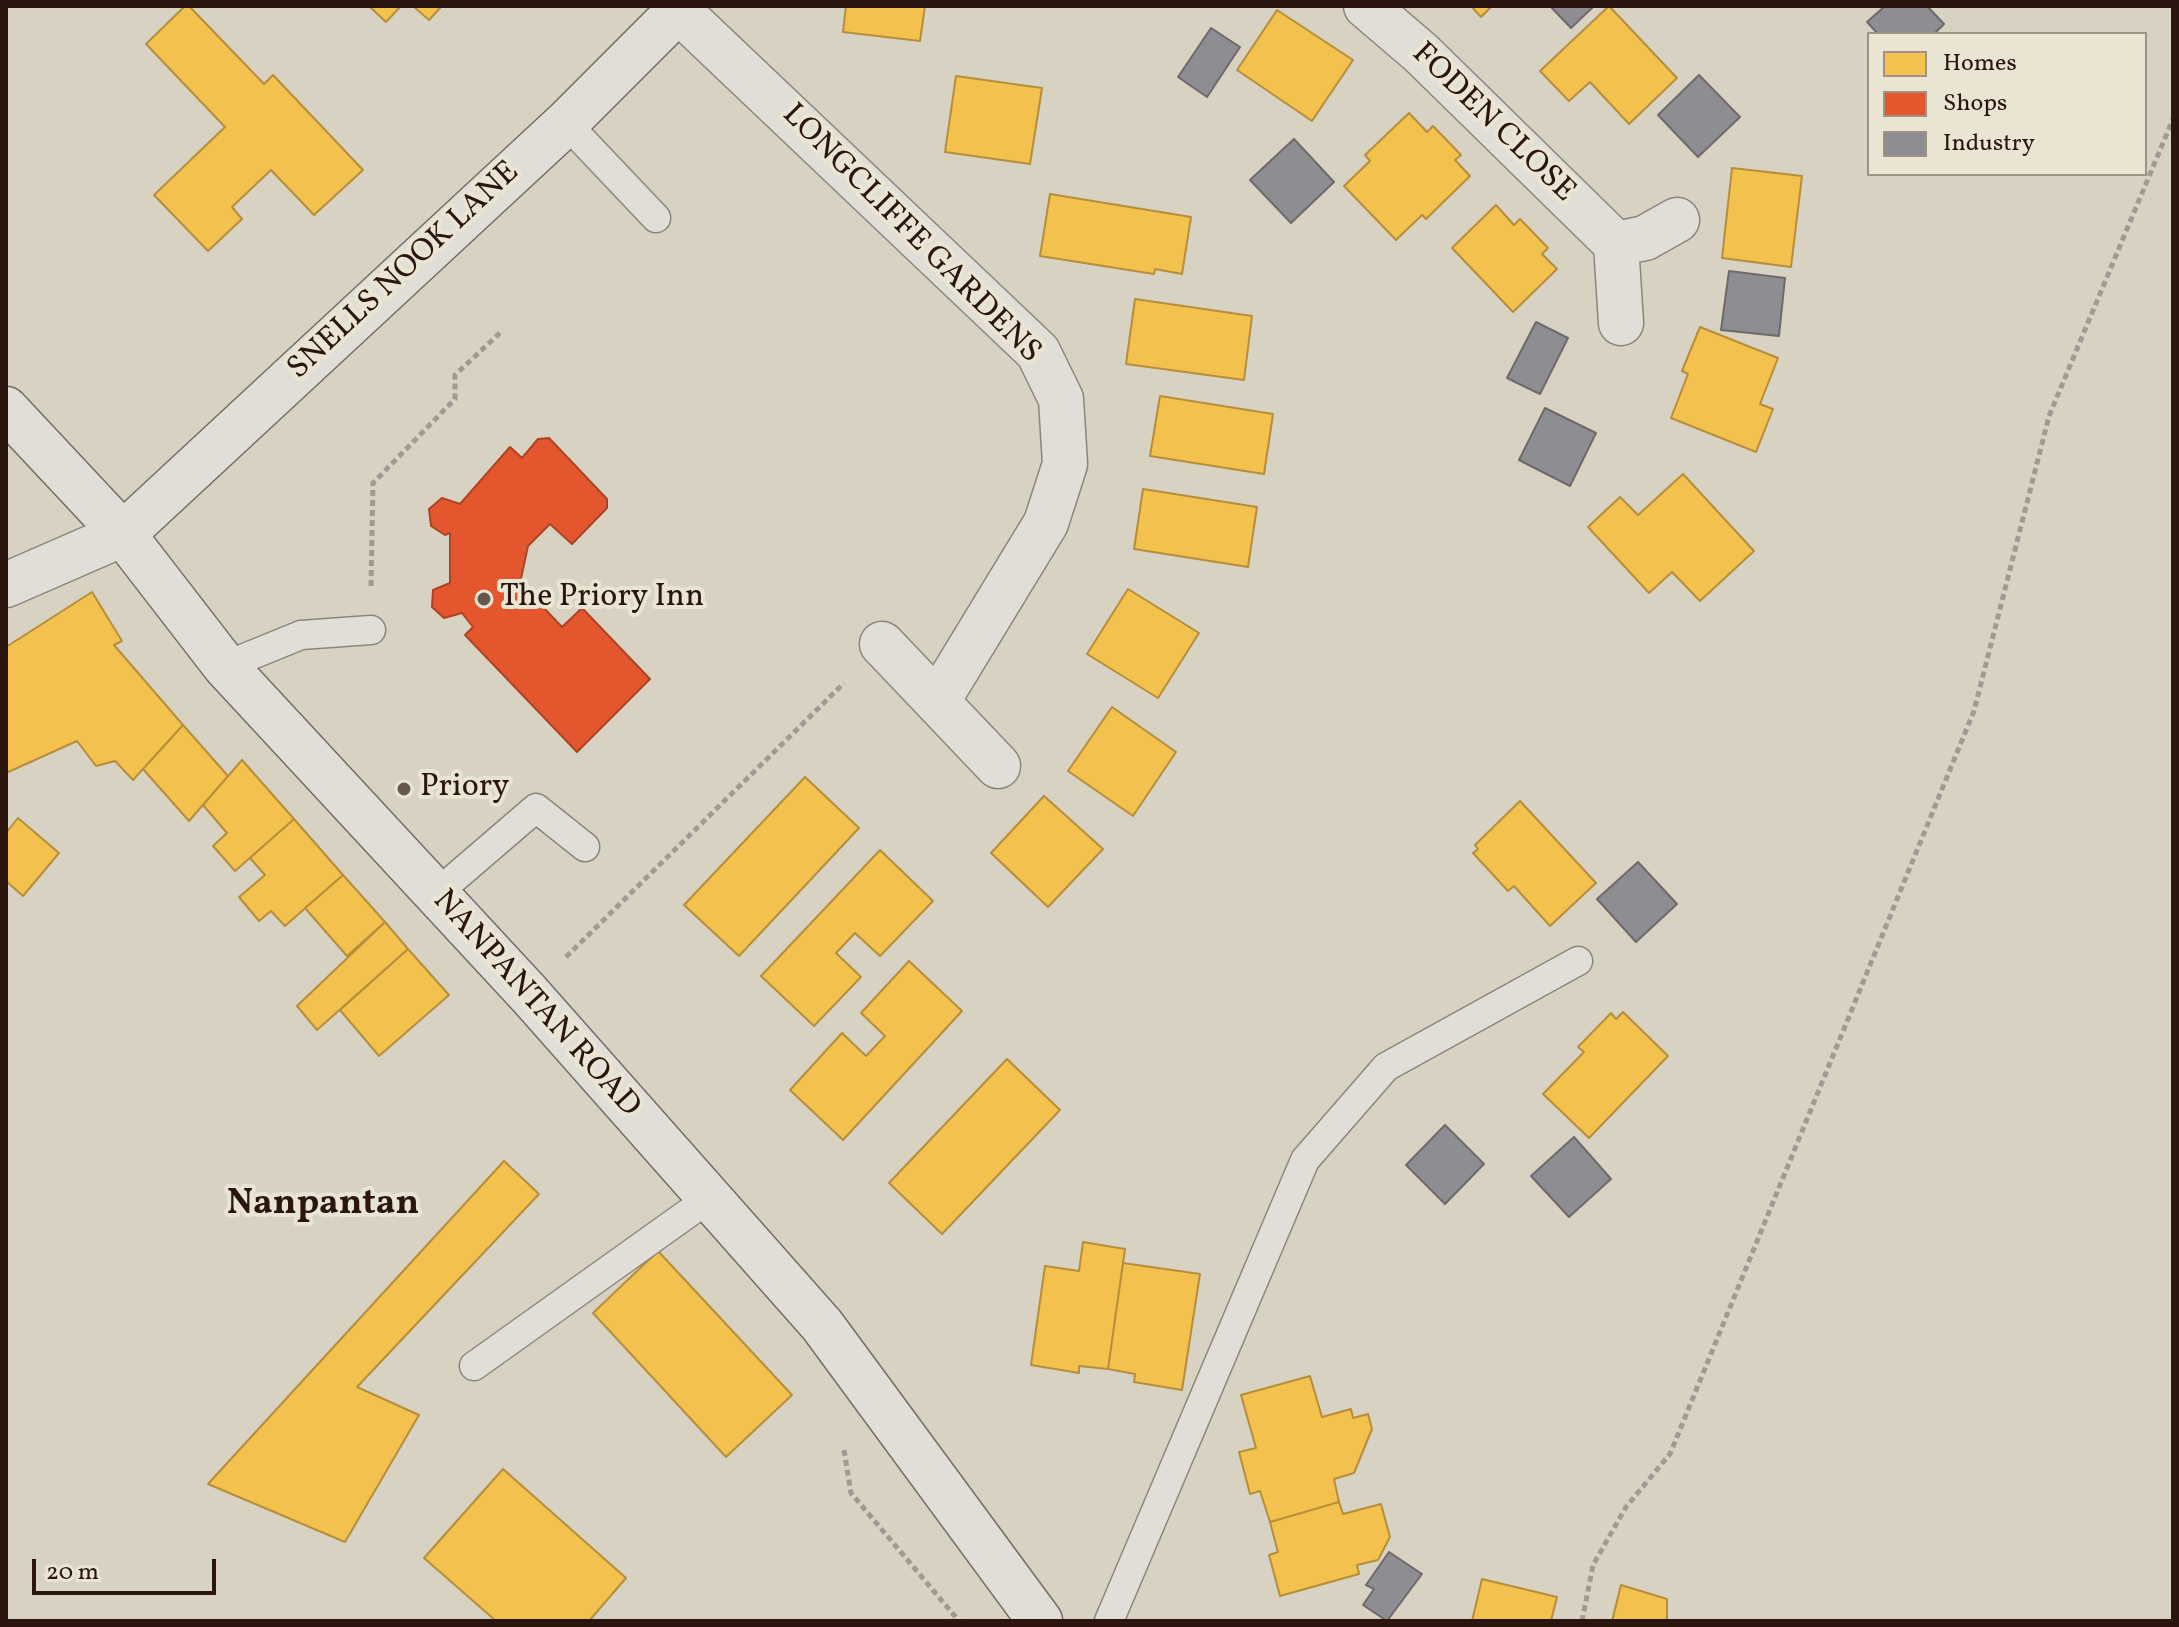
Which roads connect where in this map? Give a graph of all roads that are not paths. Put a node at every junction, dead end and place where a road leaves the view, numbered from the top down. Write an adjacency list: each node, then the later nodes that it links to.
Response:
1 (1366, 6): 6 (street, FODEN CLOSE)
2 (681, 8): 3 (street, SNELLS NOOK LANE); 14 (street, LONGCLIFFE GARDENS)
3 (566, 123): 4 (lane); 9 (street, SNELLS NOOK LANE)
4 (656, 218)
5 (1677, 220): 6 (street)
6 (1616, 244): 7 (street)
7 (1621, 323)
8 (6, 409): 9 (street, NANPANTAN ROAD)
9 (123, 534): 10 (street, SNELLS NOOK LANE); 13 (street, NANPANTAN ROAD)
10 (6, 585)
11 (371, 630): 13 (lane)
12 (882, 644): 14 (street)
13 (225, 666): 17 (street, NANPANTAN ROAD)
14 (937, 702): 15 (street)
15 (998, 766)
16 (585, 847): 17 (lane)
17 (436, 894): 19 (street, NANPANTAN ROAD)
18 (1578, 961): 22 (lane)
19 (708, 1199): 20 (lane); 21 (street, NANPANTAN ROAD)
20 (474, 1366)
21 (1040, 1621)
22 (1109, 1621)

